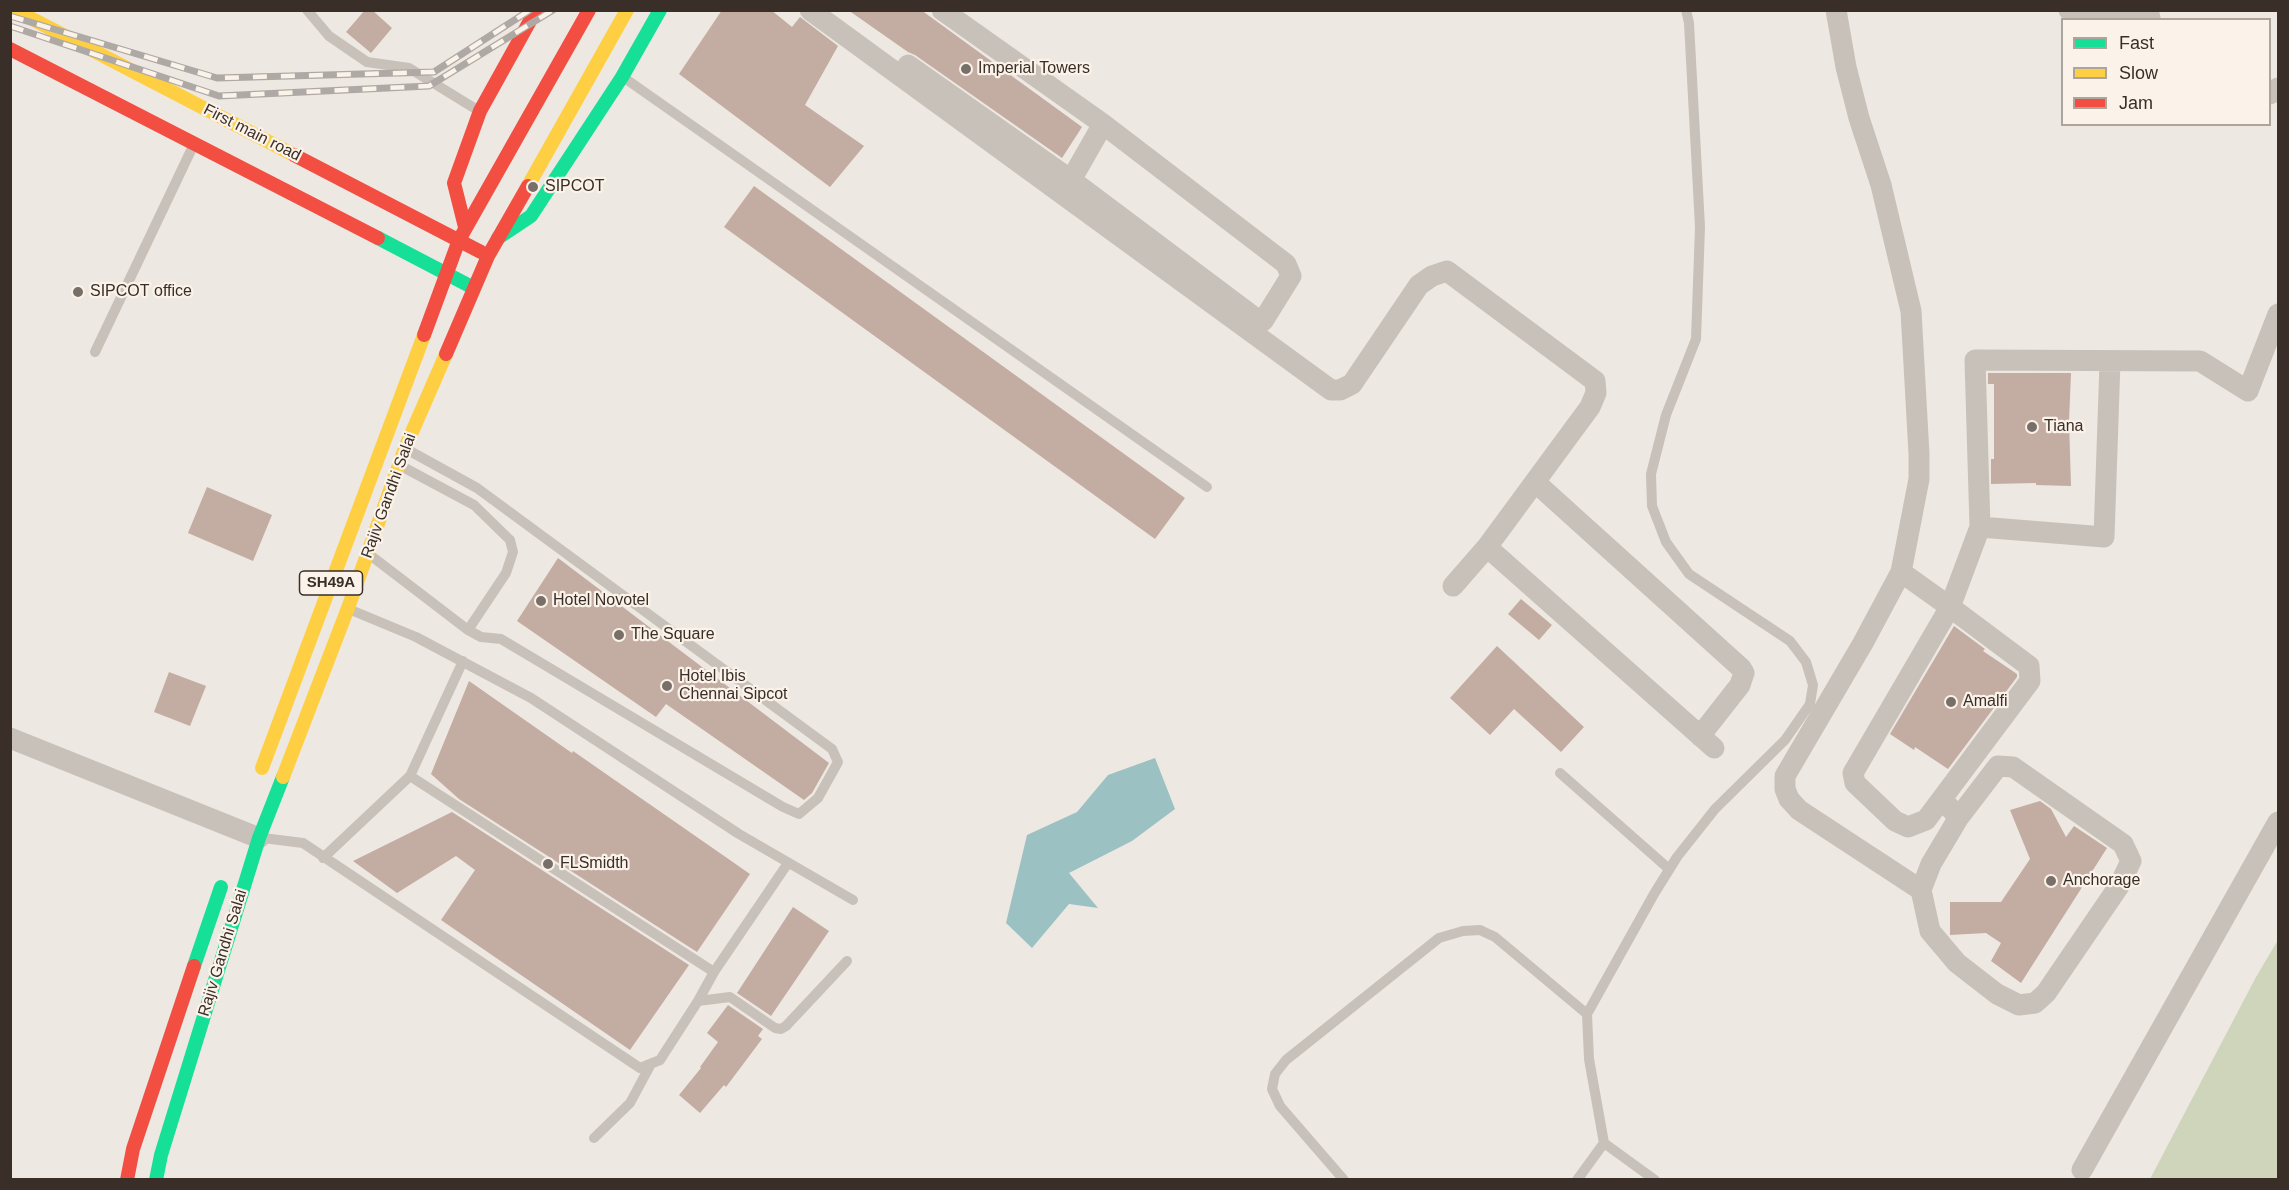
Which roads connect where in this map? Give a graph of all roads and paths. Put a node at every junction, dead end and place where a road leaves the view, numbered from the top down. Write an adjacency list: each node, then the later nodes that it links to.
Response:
1 (15, 10): 20 (main road, First main road)
2 (307, 10): 16 (lane)
3 (536, 10): 16 (main road)
4 (590, 10): 20 (main road, Rajiv Gandhi Salai / SH49A)
5 (627, 10): 21 (main road, Rajiv Gandhi Salai / SH49A)
6 (660, 10): 15 (main road)
7 (810, 10): 31 (street)
8 (831, 10): 19 (street)
9 (942, 10): 17 (street)
10 (1686, 10): 52 (lane)
11 (1836, 10): 36 (street)
12 (2069, 10): 13 (street)
13 (2150, 16)
14 (10, 49): 18 (main road)
15 (622, 77): 21 (main road); 32 (lane)
16 (480, 111): 20 (main road)
17 (1103, 124): 19 (street); 19 (street)
18 (195, 144): 23 (main road); 26 (lane)
19 (1071, 180)
20 (462, 233): 22 (main road, First main road); 23 (main road, Rajiv Gandhi Salai / SH49A)
21 (498, 238): 22 (main road, Rajiv Gandhi Salai / SH49A)
22 (488, 256): 24 (main road, Rajiv Gandhi Salai / SH49A)
23 (446, 273): 24 (main road); 28 (main road, Rajiv Gandhi Salai / SH49A)
24 (473, 288): 29 (main road, Rajiv Gandhi Salai / SH49A)
25 (2278, 314): 27 (street)
26 (95, 352)
27 (2110, 362): 33 (street); 33 (street)
28 (384, 440): 29 (lane); 45 (main road, Rajiv Gandhi Salai / SH49A)
29 (405, 448): 30 (main road, Rajiv Gandhi Salai / SH49A); 40 (lane)
30 (399, 465): 35 (main road, Rajiv Gandhi Salai / SH49A); 40 (lane)
31 (1534, 482): 34 (street); 34 (street)
32 (1207, 487)
33 (1980, 527): 38 (street)
34 (1487, 547): 37 (street)
35 (368, 553): 39 (main road, Rajiv Gandhi Salai / SH49A); 40 (lane)
36 (1901, 572): 38 (street); 54 (street)
37 (1453, 586)
38 (1950, 607): 46 (street); 46 (street)
39 (348, 608): 41 (lane); 49 (main road, Rajiv Gandhi Salai / SH49A)
40 (468, 630)
41 (463, 661): 44 (lane); 51 (lane)
42 (10, 738): 49 (street)
43 (1560, 773): 52 (lane)
44 (410, 776): 50 (lane); 57 (lane)
45 (255, 786)
46 (1942, 800): 47 (street)
47 (1959, 817): 54 (street); 54 (street)
48 (2278, 822): 63 (street)
49 (245, 832): 50 (lane); 65 (main road, Rajiv Gandhi Salai / SH49A)
50 (323, 858): 60 (lane)
51 (788, 863): 55 (lane); 57 (lane)
52 (1669, 869): 59 (lane)
53 (225, 874): 64 (main road, Rajiv Gandhi Salai)
54 (1921, 890)
55 (853, 900)
56 (847, 961): 58 (lane)
57 (714, 972): 58 (lane)
58 (698, 1001): 60 (lane)
59 (1587, 1014): 62 (lane); 66 (lane)
60 (651, 1064): 61 (lane)
61 (594, 1138)
62 (1604, 1143): 67 (lane); 68 (lane)
63 (2080, 1175)
64 (127, 1179)
65 (156, 1179)
66 (1344, 1179)
67 (1577, 1179)
68 (1655, 1179)

